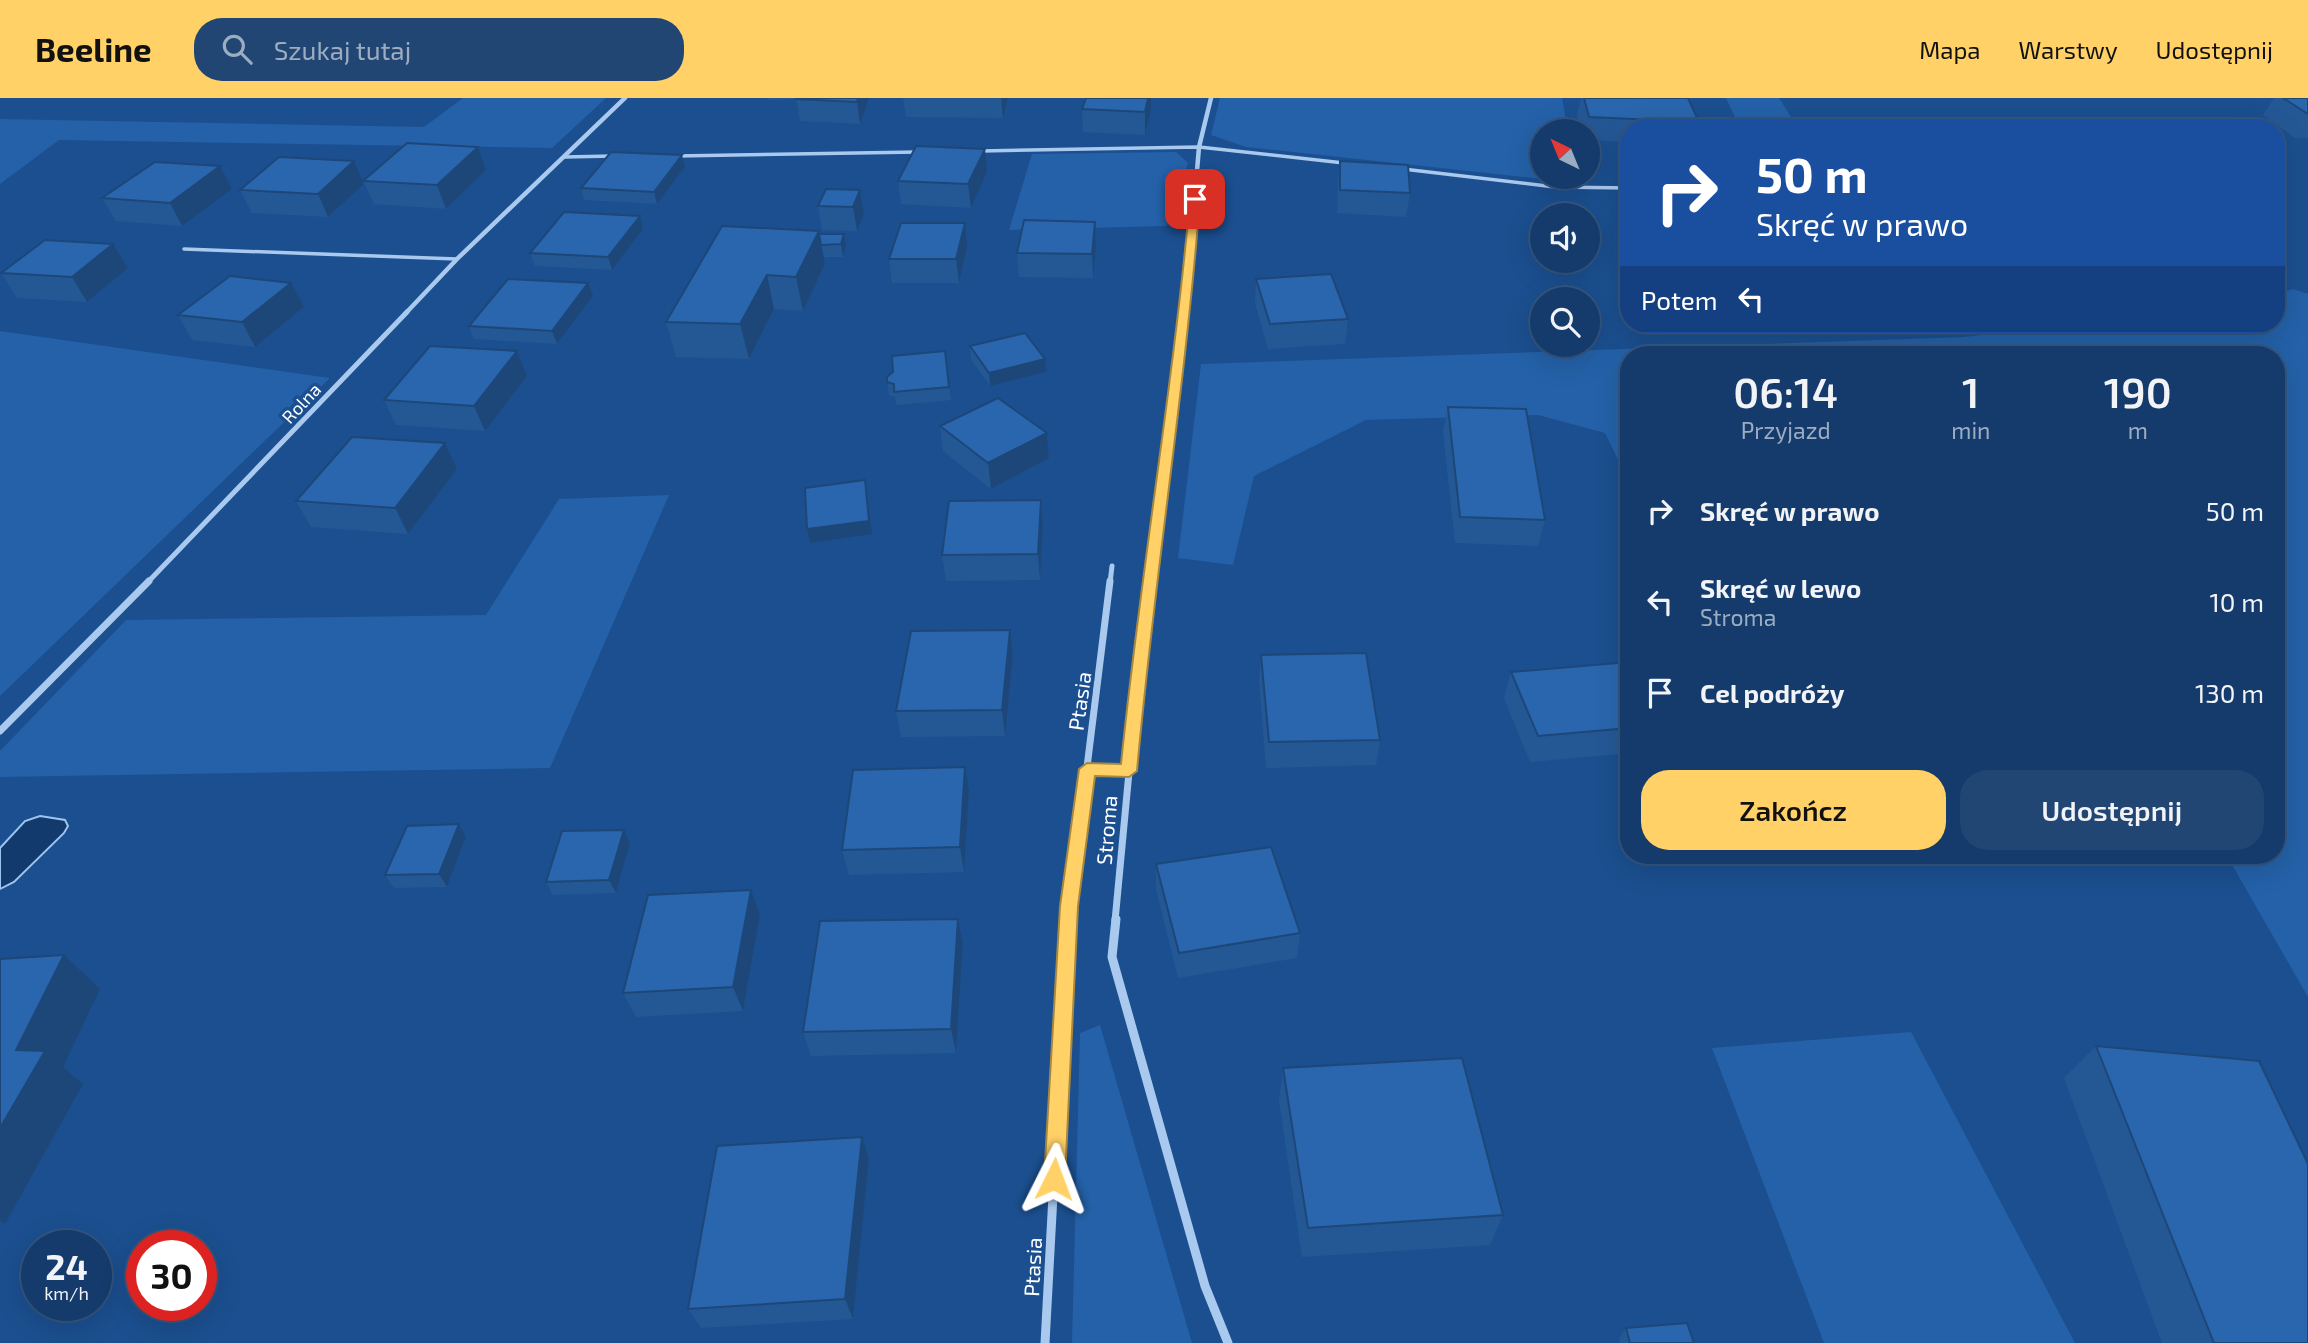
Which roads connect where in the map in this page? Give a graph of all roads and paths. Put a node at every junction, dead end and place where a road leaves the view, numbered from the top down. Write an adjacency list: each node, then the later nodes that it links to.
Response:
1 (625, 98): 8 (street, Rolna)
2 (1211, 98): 3 (street, Stroma)
3 (1199, 148): 4 (lane); 9 (lane); 17 (street, Stroma)
4 (978, 151)
5 (923, 152): 7 (lane)
6 (620, 156): 8 (lane)
7 (675, 156)
8 (564, 157): 13 (street, Rolna)
9 (1354, 164)
10 (1394, 168): 11 (lane)
11 (1620, 188)
12 (184, 249): 13 (lane)
13 (457, 259): 15 (street, Rolna)
14 (1112, 566): 16 (street, Ptasia)
15 (0, 731)
16 (1087, 769): 17 (lane); 18 (street, Ptasia)
17 (1129, 771): 19 (street, Stroma)
18 (1045, 1343)
19 (1228, 1343)

